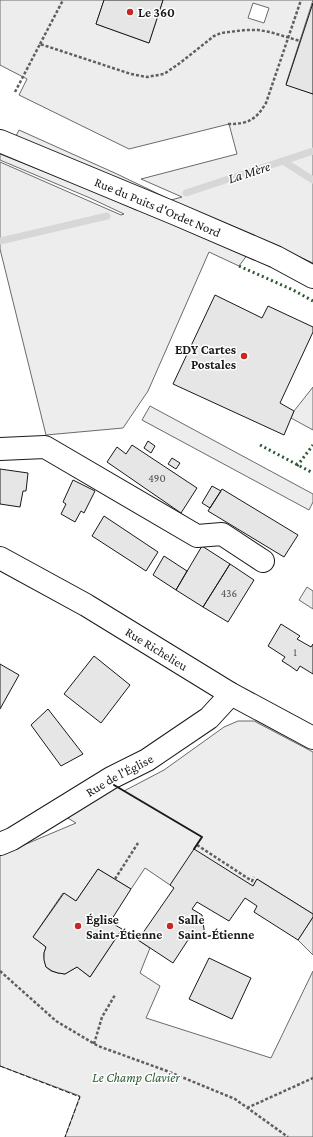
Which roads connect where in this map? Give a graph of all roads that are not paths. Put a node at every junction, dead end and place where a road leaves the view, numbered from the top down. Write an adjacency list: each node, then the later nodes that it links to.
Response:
1 (0, 141): 2 (street, Rue du Puits d'Ordet Nord)
2 (313, 277)
3 (0, 449): 5 (street)
4 (0, 558): 6 (street, Rue Richelieu)
5 (263, 561)
6 (230, 694): 7 (street, Rue Richelieu); 8 (street, Rue de l'Église)
7 (313, 738)
8 (0, 844)

